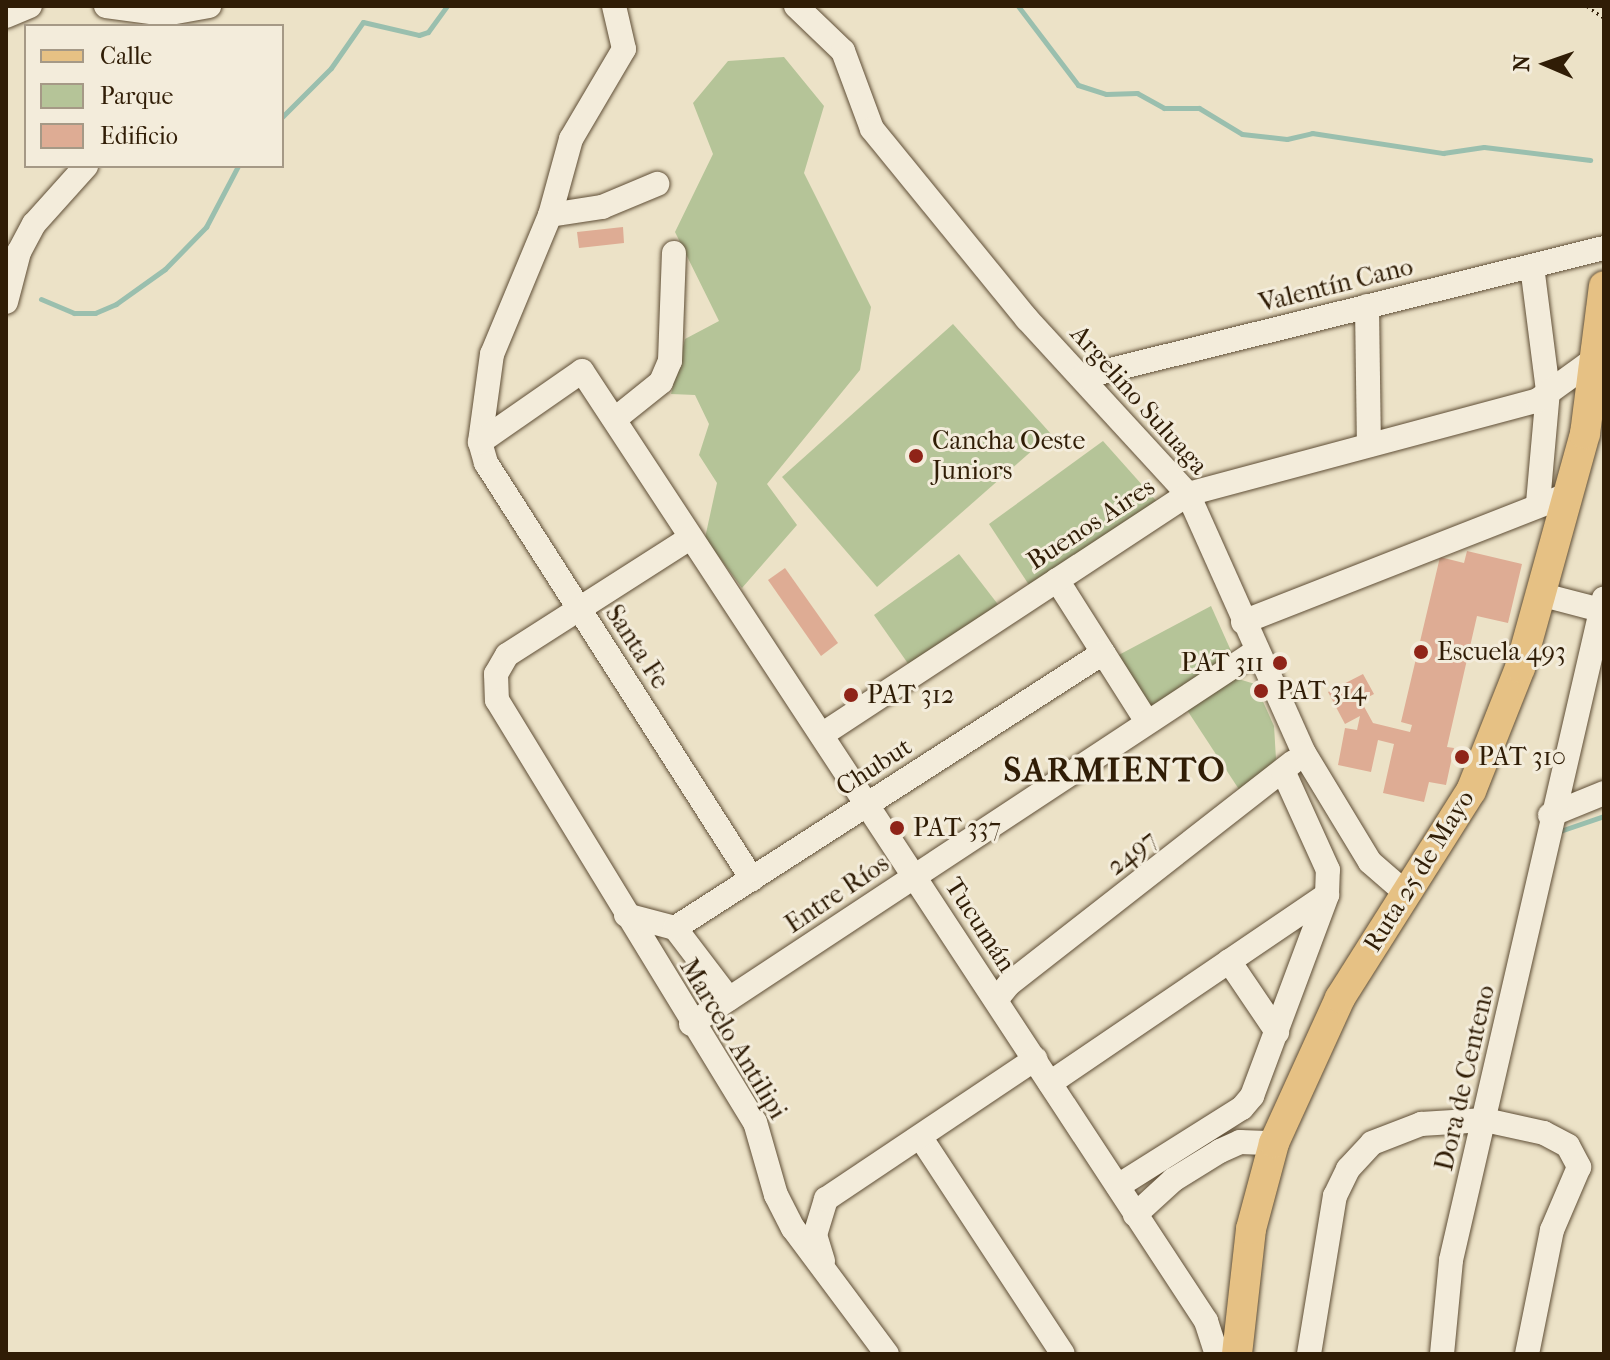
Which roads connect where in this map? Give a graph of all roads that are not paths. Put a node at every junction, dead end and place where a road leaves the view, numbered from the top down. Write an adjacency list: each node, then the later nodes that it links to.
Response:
1 (30, 6): 7 (street)
2 (106, 6): 3 (street)
3 (209, 6)
4 (223, 6): 8 (street)
5 (614, 6): 11 (street)
6 (796, 6): 20 (street, Argelino Suluaga)
7 (6, 16)
8 (208, 24)
9 (84, 168): 12 (street)
10 (657, 184): 11 (street)
11 (550, 215): 24 (street)
12 (13, 245): 17 (street)
13 (1604, 248): 15 (street, Valentín Cano)
14 (674, 253): 22 (street)
15 (1532, 266): 18 (street, Valentín Cano); 21 (street)
16 (1604, 286): 19 (main road, Ruta 25 de Mayo)
17 (6, 302)
18 (1367, 306): 20 (street, Valentín Cano); 25 (street)
19 (1596, 358): 21 (street, Buenos Aires); 23 (main road, Ruta 25 de Mayo)
20 (1082, 377): 26 (street, Argelino Suluaga)
21 (1548, 391): 25 (street, Buenos Aires); 28 (street)
22 (615, 419): 24 (street, Tucumán); 29 (street, Tucumán)
23 (1595, 435): 27 (main road, Ruta 25 de Mayo)
24 (480, 442): 33 (street, Santa Fe)
25 (1369, 445): 26 (street, Buenos Aires)
26 (1188, 494): 30 (street, Buenos Aires); 34 (street, Argelino Suluaga)
27 (1570, 494): 28 (street); 31 (main road, Ruta 25 de Mayo)
28 (1538, 503): 34 (street)
29 (690, 538): 33 (street); 38 (street, Tucumán)
30 (1057, 580): 36 (street); 38 (street, Buenos Aires)
31 (1543, 595): 32 (street); 47 (main road, Ruta 25 de Mayo)
32 (1602, 604): 43 (street, Dora de Centeno)
33 (579, 609): 45 (street, Santa Fe); 48 (street, Marcelo Antilipi)
34 (1243, 622): 35 (street, Argelino Suluaga)
35 (1255, 652): 37 (street, Entre Ríos); 39 (street, Argelino Suluaga)
36 (1103, 653): 37 (street); 42 (street, Chubut)
37 (1147, 722): 44 (street, Entre Ríos)
38 (823, 734): 42 (street, Tucumán)
39 (1304, 753): 40 (street, 2497); 47 (street, Argelino Suluaga)
40 (1283, 771): 46 (street); 52 (street, 2497)
41 (1604, 793): 43 (street)
42 (868, 804): 44 (street, Tucumán); 45 (street, Chubut)
43 (1550, 815): 57 (street, Dora de Centeno)
44 (915, 876): 51 (street, Entre Ríos); 52 (street, Tucumán)
45 (752, 879): 49 (street, Chubut)
46 (1327, 895): 50 (street); 54 (street)
47 (1408, 895): 59 (main road, Ruta 25 de Mayo)
48 (626, 915): 49 (street, Marcelo Antilipi); 53 (street, Marcelo Antilipi)
49 (675, 928): 51 (street, Marcelo Antilipi)
50 (1229, 961): 54 (street); 56 (street)
51 (729, 999): 53 (street, Entre Ríos)
52 (996, 1000): 55 (street, Tucumán)
53 (691, 1024): 62 (street, Marcelo Antilipi)
54 (1277, 1032): 60 (street)
55 (1035, 1059): 56 (street, Tucumán); 58 (street)
56 (1050, 1083): 60 (street, Tucumán)
57 (1485, 1120): 67 (street); 68 (street, Dora de Centeno); 69 (street)
58 (921, 1138): 62 (street); 64 (street)
59 (1274, 1143): 61 (street); 66 (main road, Ruta 25 de Mayo)
60 (1118, 1186): 61 (street, Tucumán)
61 (1135, 1215): 65 (street, Tucumán)
62 (826, 1269): 63 (street, Marcelo Antilipi)
63 (887, 1354)
64 (1063, 1354)
65 (1217, 1354)
66 (1237, 1354)
67 (1309, 1354)
68 (1442, 1354)
69 (1527, 1354)

